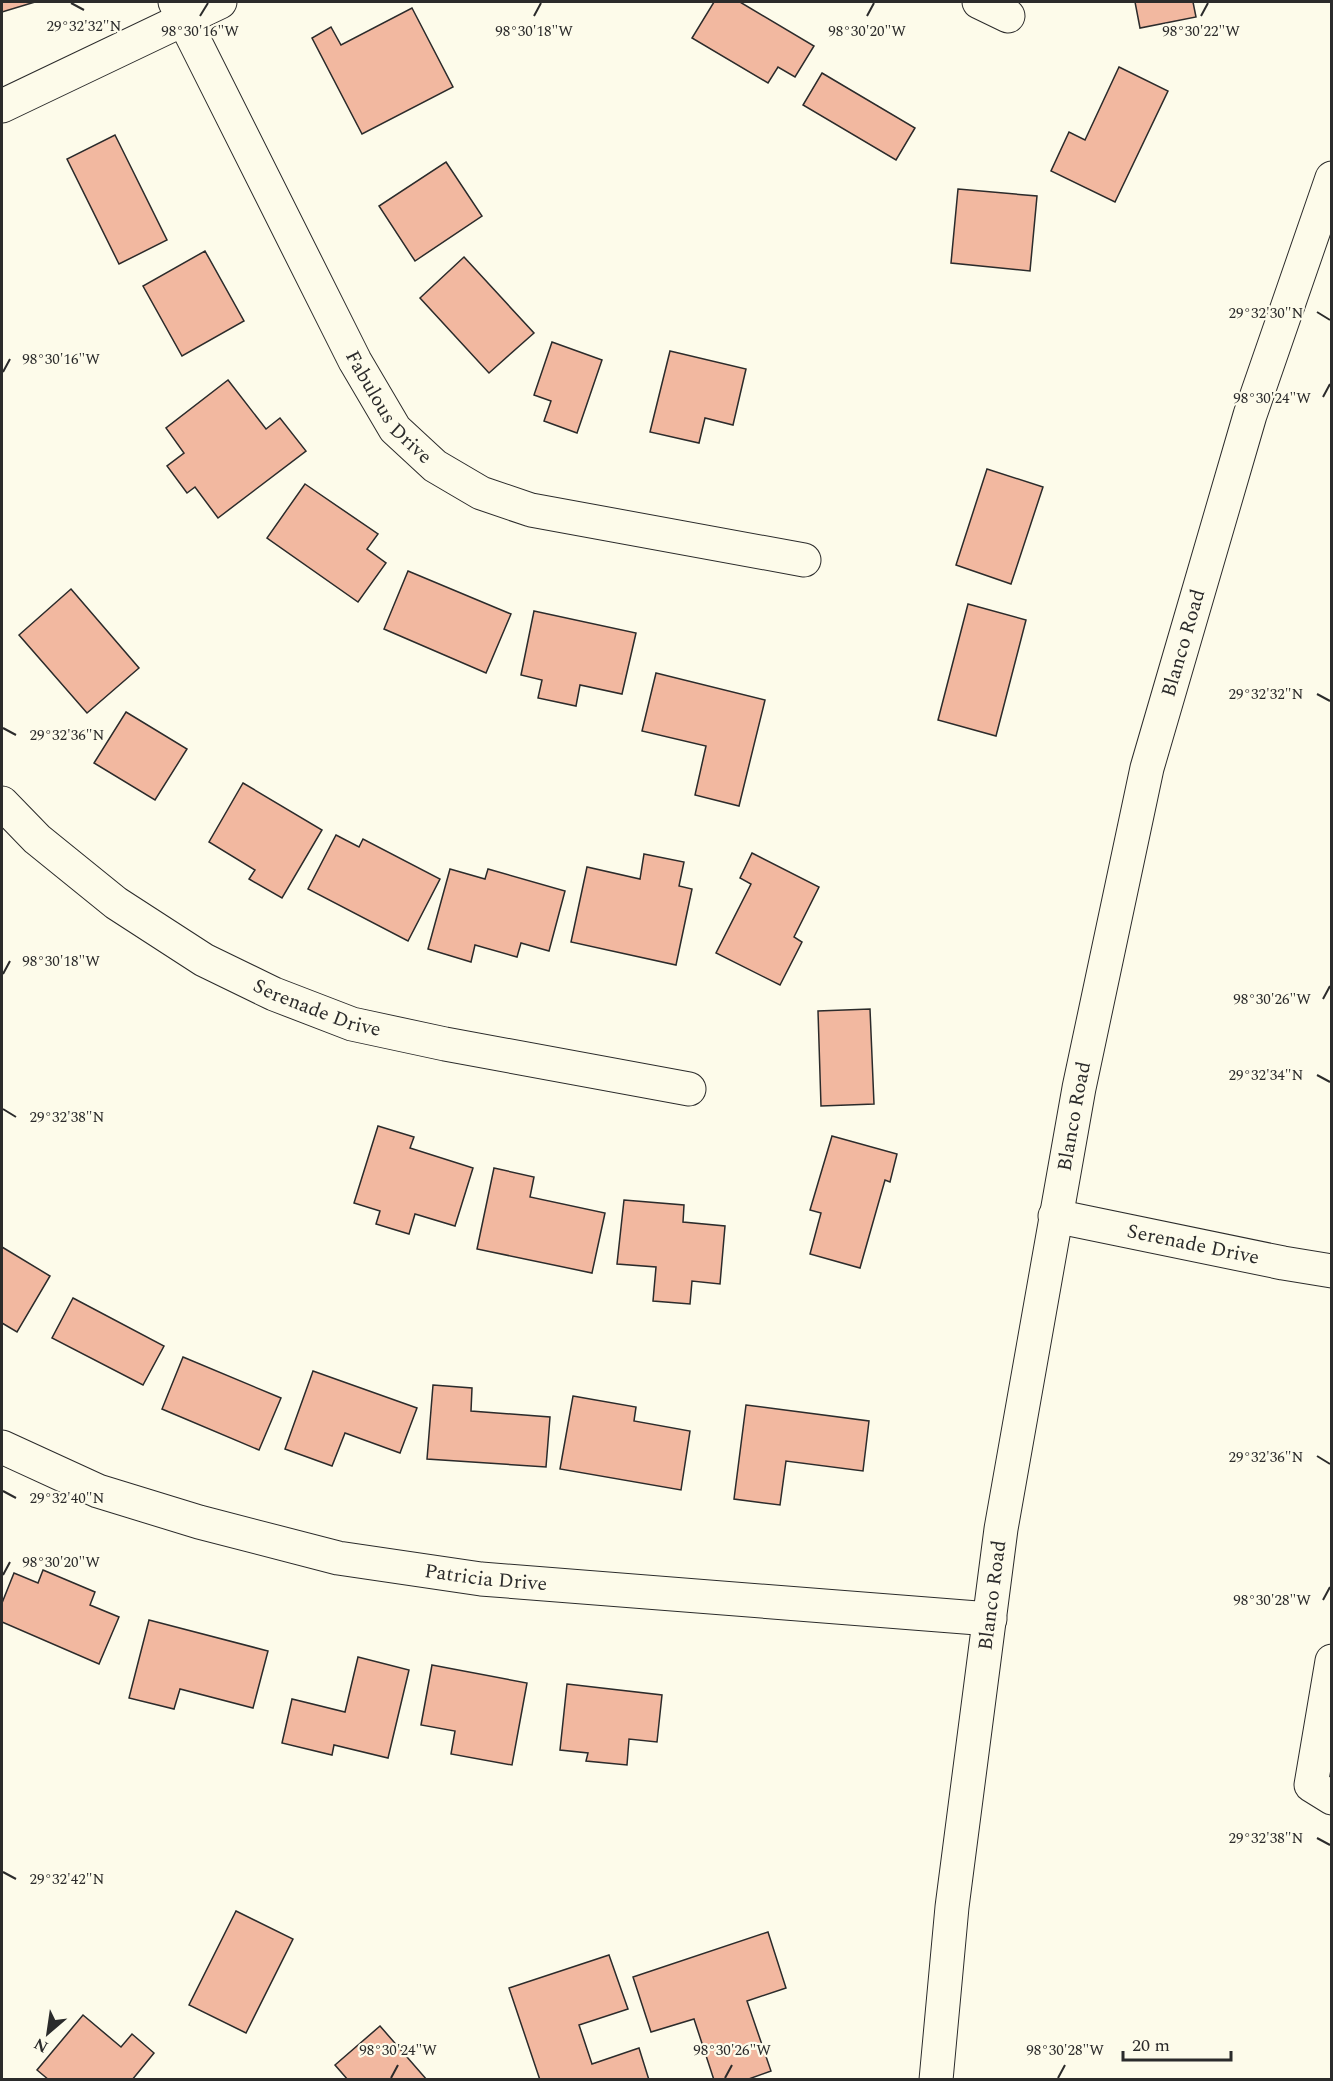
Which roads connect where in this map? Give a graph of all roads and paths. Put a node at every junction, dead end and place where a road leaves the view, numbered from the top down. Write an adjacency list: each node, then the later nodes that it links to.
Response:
1 (220, 2): 3 (street)
2 (979, 2): 4 (street)
3 (179, 10): 5 (street); 7 (street, Fabulous Drive)
4 (1008, 16)
5 (2, 106)
6 (1332, 178): 10 (street, Blanco Road)
7 (804, 560)
8 (2, 803): 9 (street, Serenade Drive)
9 (688, 1089)
10 (1055, 1216): 11 (street, Serenade Drive); 13 (street, Blanco Road)
11 (1332, 1271)
12 (2, 1447): 13 (street, Patricia Drive)
13 (990, 1619): 16 (street, Blanco Road)
14 (1332, 1661): 15 (street)
15 (1321, 1791)
16 (936, 2079)

